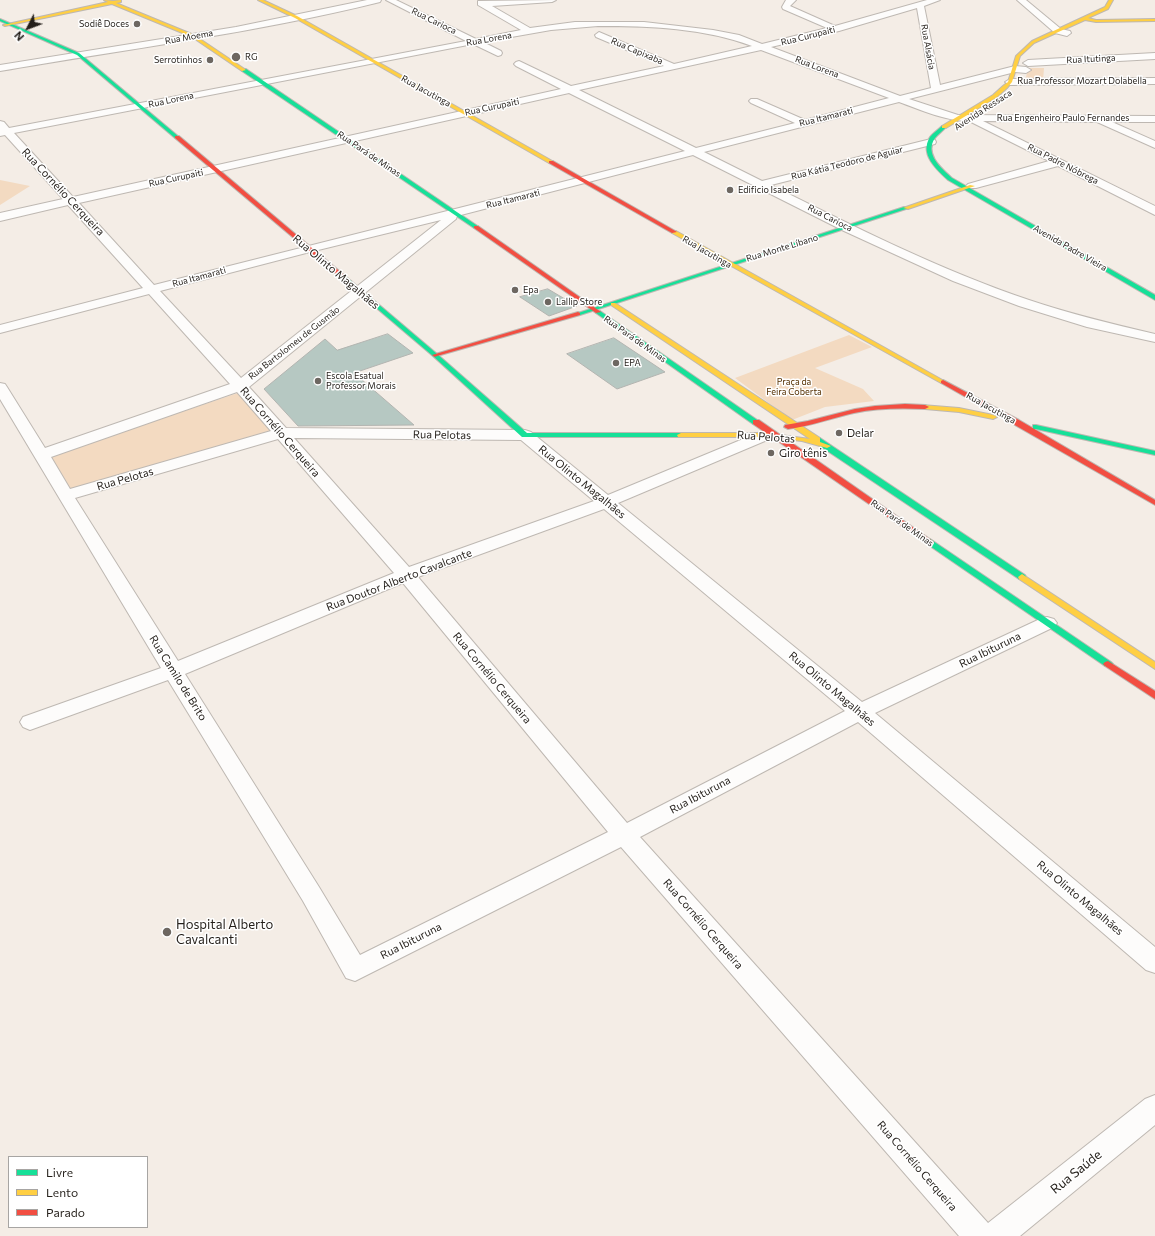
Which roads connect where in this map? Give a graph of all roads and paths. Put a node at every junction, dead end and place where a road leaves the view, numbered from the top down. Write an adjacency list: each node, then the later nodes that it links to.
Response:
1 (124, 0): 10 (street)
2 (260, 0): 14 (street, Rua Jacutinga)
3 (377, 0): 14 (street, Rua Moema)
4 (390, 0): 26 (street, Rua Carioca)
5 (552, 0): 11 (street)
6 (792, 0): 21 (street)
7 (936, 0): 12 (street, Rua Curupaiti)
8 (1021, 0): 23 (street)
9 (1111, 0): 16 (street, Avenida Ressaca)
10 (108, 1): 20 (street); 25 (street, Rua Pará de Minas)
11 (480, 2): 22 (street)
12 (920, 5): 21 (street, Rua Curupaiti); 42 (street, Rua Alsácia)
13 (1114, 12): 18 (street, Avenida Ressaca)
14 (296, 17): 25 (street, Rua Moema); 31 (street, Rua Jacutinga)
15 (679, 19): 19 (street)
16 (1085, 19): 18 (street); 23 (street, Avenida Ressaca)
17 (1155, 20): 18 (street)
18 (1096, 21): 23 (street, Avenida Ressaca)
19 (625, 22): 22 (street, Rua Lorena); 27 (street, Rua Lorena)
20 (2, 23): 29 (street, Rua Olinto Magalhães)
21 (836, 29): 27 (street, Rua Curupaiti)
22 (529, 31): 26 (street, Rua Lorena)
23 (1063, 32): 33 (street, Avenida Ressaca); 36 (street, Avenida Ressaca)
24 (599, 35): 34 (street, Rua Capixaba)
25 (193, 36): 29 (street, Rua Moema); 39 (street, Rua Pará de Minas)
26 (475, 41): 28 (street, Rua Carioca); 31 (street, Rua Lorena)
27 (762, 47): 34 (street, Rua Curupaiti); 43 (street, Rua Lorena)
28 (498, 52)
29 (78, 54): 35 (street, Rua Moema); 45 (street, Rua Olinto Magalhães)
30 (1155, 56): 33 (street, Rua Itutinga)
31 (372, 61): 39 (street, Rua Lorena); 46 (street, Rua Jacutinga)
32 (519, 64): 41 (street, Rua Carioca)
33 (1027, 66): 36 (street, Rua Itamarati); 37 (street, Avenida Ressaca)
34 (674, 67): 41 (street, Rua Curupaiti)
35 (0, 68)
36 (1015, 69): 40 (street, Avenida Ressaca); 42 (street, Rua Itamarati)
37 (1021, 81): 38 (street, Rua Professor Mozart Dolabella); 40 (street, Rua Professor Mozart Dolabella); 48 (street, Avenida Ressaca)
38 (1155, 81)
39 (260, 82): 45 (street, Rua Lorena); 53 (street, Rua Pará de Minas)
40 (1010, 82): 47 (street, Avenida Ressaca)
41 (573, 89): 46 (street, Rua Curupaiti); 57 (street, Rua Carioca)
42 (936, 90): 43 (street, Rua Itamarati)
43 (899, 98): 47 (street, Rua Lorena); 51 (street, Rua Itamarati)
44 (754, 102): 51 (street)
45 (141, 106): 52 (street, Rua Lorena); 60 (street, Rua Olinto Magalhães)
46 (465, 113): 53 (street, Rua Curupaiti); 61 (street, Rua Jacutinga)
47 (958, 118): 48 (street, Rua Lorena); 55 (street, Avenida Ressaca)
48 (970, 118): 49 (street, Rua Engenheiro Paulo Fernandes); 54 (street, Avenida Ressaca); 58 (street, Rua Padre Nóbrega)
49 (1097, 118): 50 (street, Rua Engenheiro Paulo Fernandes); 56 (street)
50 (1155, 119)
51 (804, 123): 57 (street, Rua Itamarati)
52 (2, 130): 64 (street, Rua Cornélio Cerqueira)
53 (347, 139): 60 (street, Rua Curupaiti); 66 (street, Rua Pará de Minas)
54 (943, 140)
55 (930, 142): 62 (street, Rua Kátia Teodoro de Aguiar); 63 (street)
56 (1155, 146)
57 (696, 151): 61 (street, Rua Itamarati); 62 (street, Rua Carioca)
58 (1059, 162): 63 (street, Rua Monte Líbano); 65 (street, Rua Padre Nóbrega)
59 (947, 164): 63 (street)
60 (216, 169): 64 (street, Rua Curupaiti); 69 (street, Rua Olinto Magalhães)
61 (584, 181): 66 (street, Rua Itamarati); 70 (street, Rua Jacutinga)
62 (763, 184): 68 (street, Rua Carioca)
63 (968, 187): 68 (street, Rua Monte Líbano); 73 (street, Avenida Padre Vieira)
64 (72, 201): 67 (street, Rua Curupaiti); 71 (street, Rua Cornélio Cerqueira)
65 (1155, 211)
66 (456, 213): 69 (street, Rua Itamarati); 72 (street, Rua Bartolomeu de Gusmão); 75 (street, Rua Pará de Minas)
67 (0, 217)
68 (848, 228): 70 (street, Rua Monte Líbano); 77 (street, Rua Carioca)
69 (307, 249): 71 (street, Rua Itamarati); 72 (street, Rua Olinto Magalhães)
70 (730, 264): 74 (street, Rua Monte Líbano); 82 (street, Rua Jacutinga)
71 (152, 289): 76 (street, Rua Itamarati); 79 (street, Rua Cornélio Cerqueira)
72 (359, 292): 78 (street, Rua Olinto Magalhães); 79 (street, Rua Bartolomeu de Gusmão)
73 (1155, 298)
74 (613, 304): 75 (street, Rua Monte Líbano); 83 (street, Rua Pará de Minas)
75 (594, 310): 78 (street, Rua Monte Líbano); 81 (street, Rua Pará de Minas)
76 (0, 329)
77 (1155, 338)
78 (435, 355): 85 (street, Rua Olinto Magalhães)
79 (240, 386): 84 (street, Rua Cornélio Cerqueira); 89 (street, Rua Bartolomeu de Gusmão)
80 (0, 387): 89 (street, Rua Camilo de Brito)
81 (754, 421): 83 (street); 86 (street, Rua Pará de Minas)
82 (1016, 422): 83 (street); 88 (street); 92 (street, Rua Jacutinga)
83 (798, 427): 87 (street, Rua Pará de Minas)
84 (281, 433): 85 (street, Rua Pelotas); 90 (street, Rua Pelotas); 93 (street, Rua Cornélio Cerqueira)
85 (525, 435): 86 (street, Rua Pelotas); 91 (street, Rua Olinto Magalhães)
86 (771, 435): 87 (street, Rua Pelotas); 91 (street, Rua Doutor Alberto Cavalcante); 94 (street, Rua Pará de Minas)
87 (827, 446): 95 (street, Rua Pará de Minas)
88 (1155, 453)
89 (41, 455): 90 (street, Rua Camilo de Brito)
90 (65, 496): 96 (street, Rua Camilo de Brito)
91 (606, 502): 93 (street, Rua Doutor Alberto Cavalcante); 98 (street, Rua Olinto Magalhães)
92 (1155, 503)
93 (406, 575): 96 (street, Rua Doutor Alberto Cavalcante); 100 (street, Rua Cornélio Cerqueira)
94 (1047, 623): 97 (street, Rua Pará de Minas); 98 (street, Rua Ibituruna)
95 (1155, 666)
96 (173, 672): 99 (street, Rua Doutor Alberto Cavalcante); 102 (street, Rua Camilo de Brito)
97 (1155, 696)
98 (860, 712): 100 (street, Rua Ibituruna); 101 (street, Rua Olinto Magalhães)
99 (30, 722)
100 (624, 835): 102 (street, Rua Ibituruna); 104 (street, Rua Cornélio Cerqueira)
101 (1155, 962)
102 (355, 970)
103 (1155, 1108): 105 (street, Rua Saúde)
104 (979, 1236)
105 (996, 1236)

